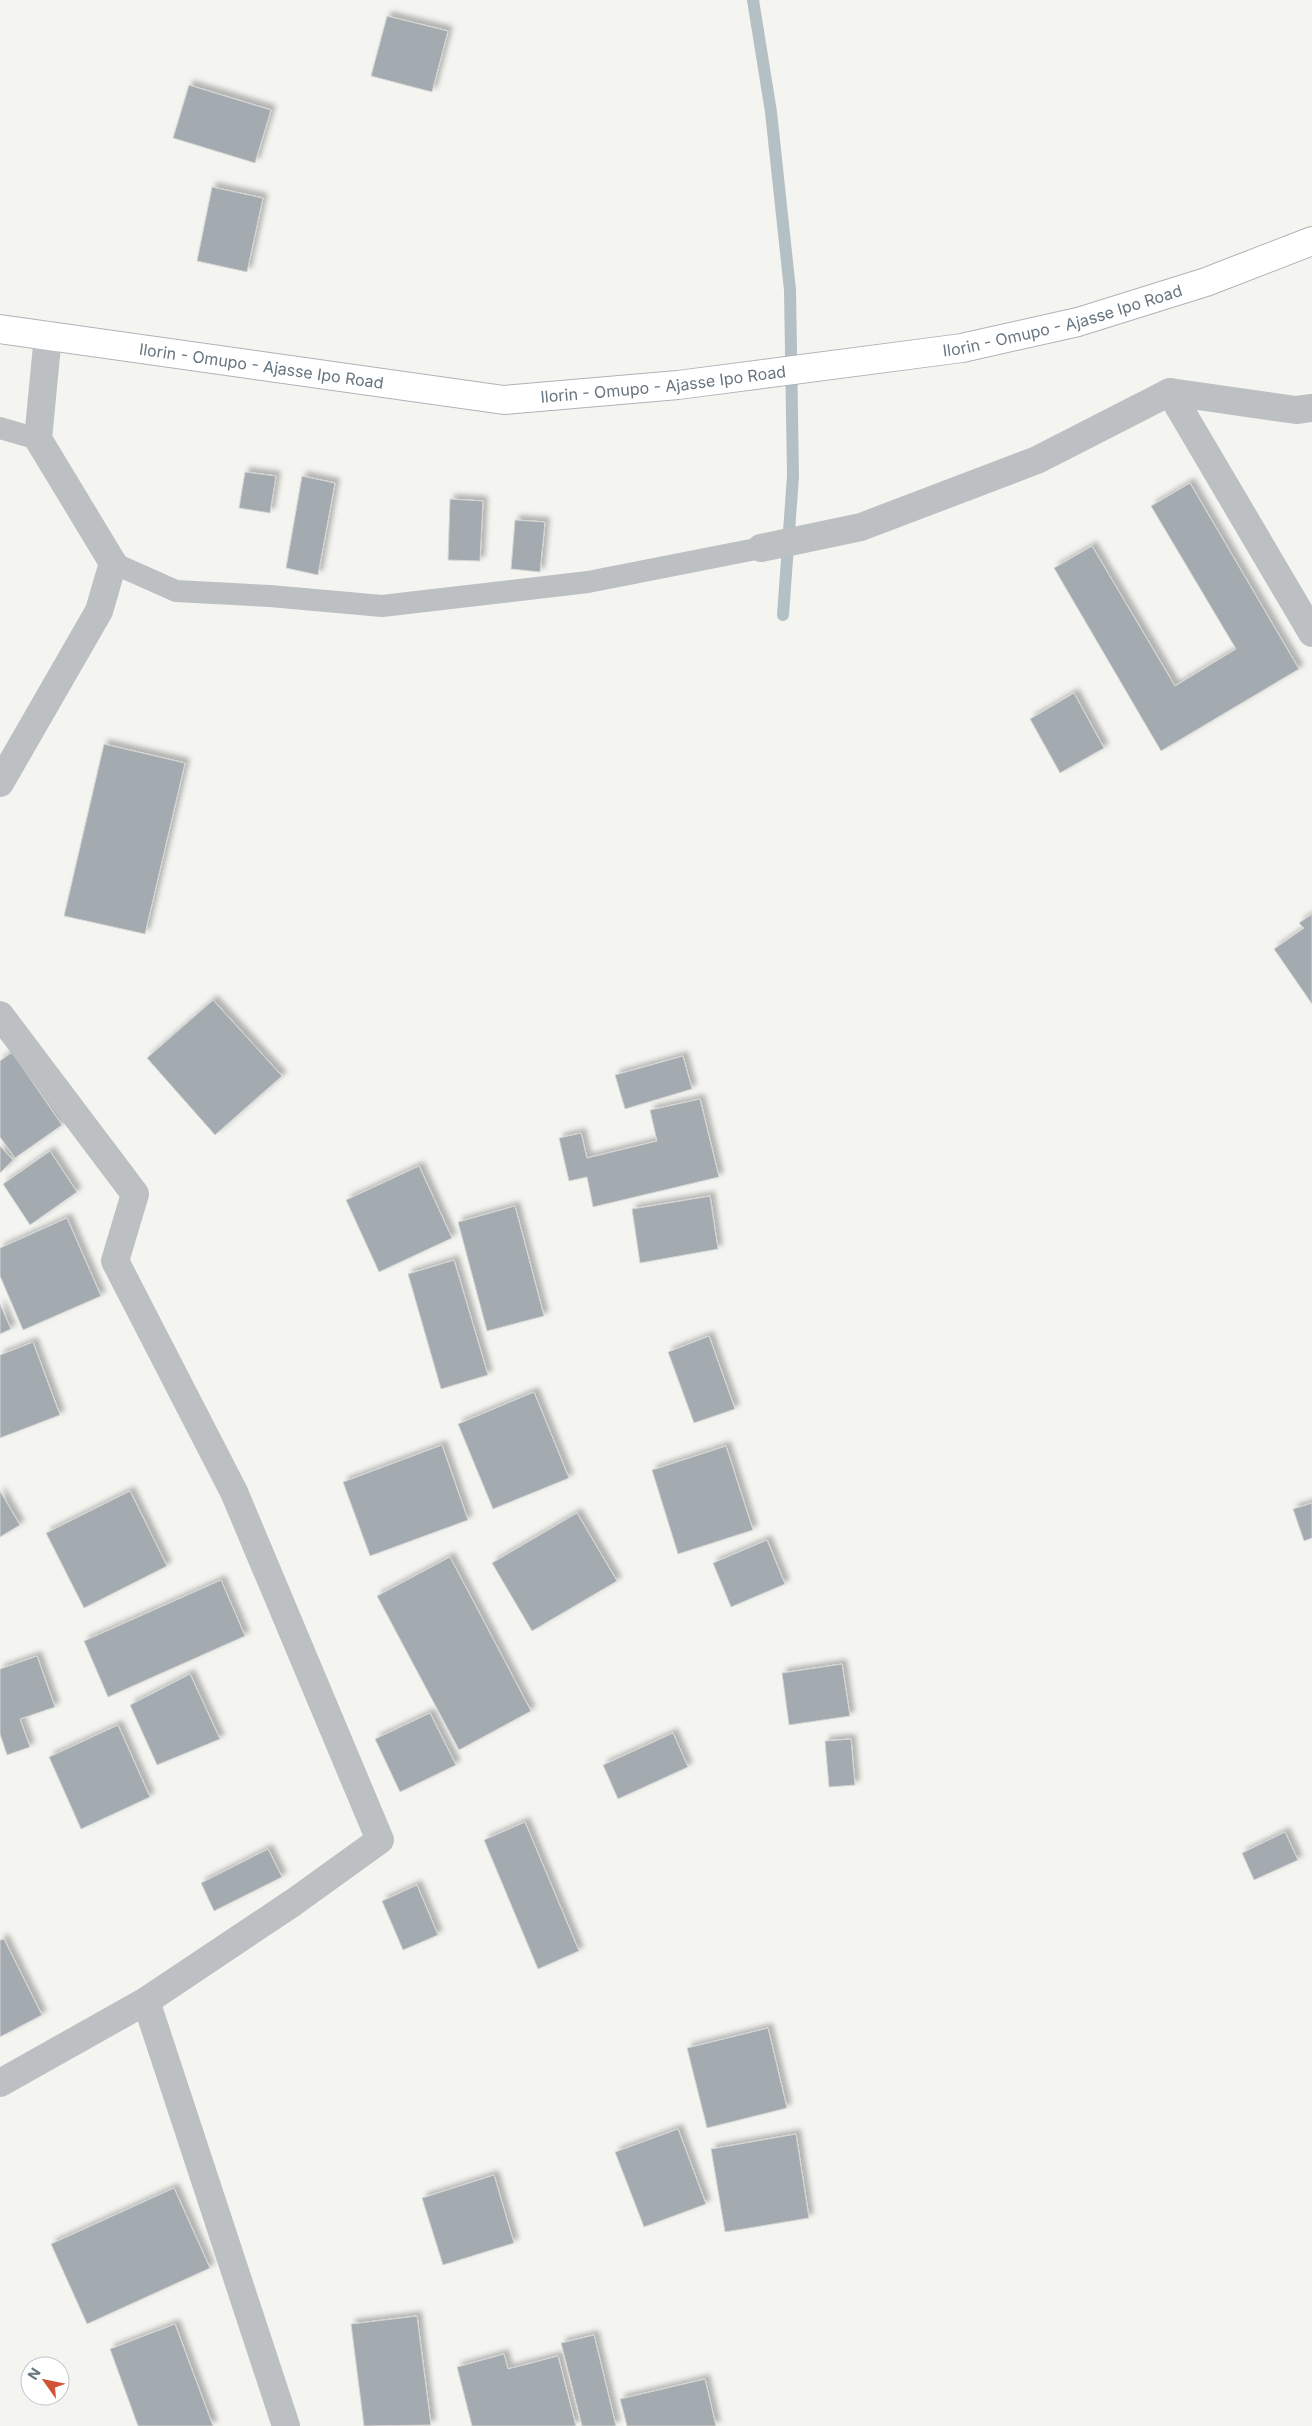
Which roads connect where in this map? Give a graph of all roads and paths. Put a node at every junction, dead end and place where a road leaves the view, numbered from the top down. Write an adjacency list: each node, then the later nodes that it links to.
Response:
1 (1312, 241): 3 (highway, Ilorin - Omupo - Ajasse Ipo Road)
2 (0, 329): 3 (highway, Ilorin - Omupo - Ajasse Ipo Road)
3 (48, 335): 7 (street)
4 (1170, 392): 5 (street); 8 (street); 10 (street)
5 (1312, 408)
6 (0, 428): 7 (lane)
7 (38, 439): 9 (street)
8 (761, 548): 9 (lane)
9 (113, 563): 11 (street)
10 (1312, 633)
11 (0, 782)
12 (0, 1015): 13 (street)
13 (146, 2001): 14 (street); 15 (street)
14 (0, 2084)
15 (286, 2426)

